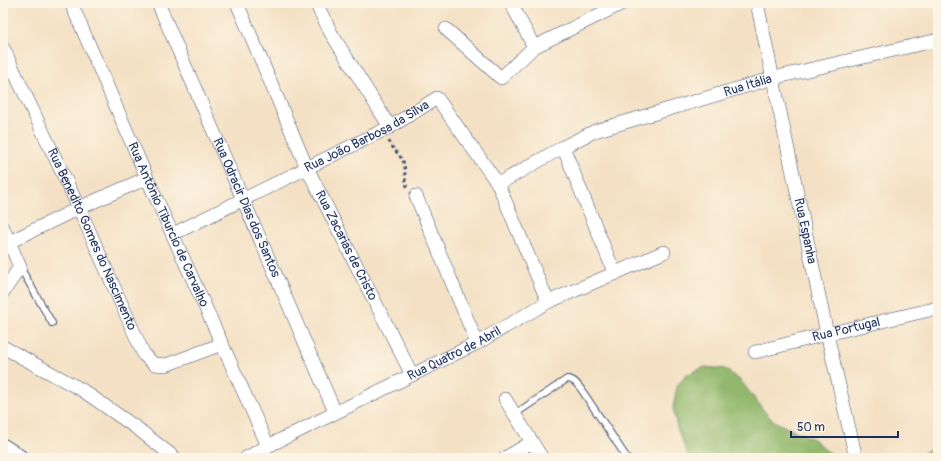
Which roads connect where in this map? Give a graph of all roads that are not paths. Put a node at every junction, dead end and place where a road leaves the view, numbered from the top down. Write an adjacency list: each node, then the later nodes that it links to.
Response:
1 (71, 3): 16 (street, Rua Antônio Tiburcio de Carvalho)
2 (158, 3): 19 (street, Rua Odracir Dias dos Santos)
3 (237, 3): 15 (street, Rua Zacarias de Cristo)
4 (316, 3): 13 (street)
5 (511, 3): 10 (street)
6 (623, 3): 10 (street)
7 (757, 3): 12 (street, Rua Espanha)
8 (446, 29): 10 (street)
9 (938, 40): 12 (street, Rua Itália)
10 (534, 47)
11 (3, 48): 20 (street, Rua Benedito Gomes do Nascimento)
12 (773, 78): 14 (street, Rua Itália); 31 (street, Rua Espanha)
13 (390, 127): 15 (street, Rua João Barbosa da Silva); 17 (street, Rua João Barbosa da Silva)
14 (563, 147): 17 (street, Rua Itália); 26 (street)
15 (307, 168): 19 (street, Rua João Barbosa da Silva); 36 (street, Rua Zacarias de Cristo)
16 (147, 178): 20 (street); 22 (street, Rua Antônio Tiburcio de Carvalho)
17 (498, 184): 28 (street, Rua João Barbosa da Silva)
18 (416, 196): 32 (street)
19 (244, 199): 22 (street, Rua João Barbosa da Silva); 38 (street, Rua Odracir Dias dos Santos)
20 (78, 208): 23 (street); 33 (street, Rua Benedito Gomes do Nascimento)
21 (3, 228): 23 (street)
22 (172, 234): 33 (street, Rua Antônio Tiburcio de Carvalho)
23 (6, 244): 25 (street)
24 (664, 252): 26 (street, Rua Quatro de Abril)
25 (20, 266): 27 (street); 30 (lane)
26 (615, 274): 28 (street, Rua Quatro de Abril)
27 (3, 292)
28 (548, 302): 32 (street, Rua Quatro de Abril)
29 (938, 308): 31 (street, Rua Portugal)
30 (52, 323)
31 (827, 334): 35 (street, Rua Portugal); 49 (street, Rua Espanha)
32 (477, 343): 36 (street, Rua Quatro de Abril)
33 (222, 344): 41 (street, Rua Antônio Tiburcio de Carvalho)
34 (3, 347): 44 (street)
35 (755, 352)
36 (412, 375): 38 (street, Rua Quatro de Abril)
37 (505, 398): 39 (street)
38 (334, 412): 41 (street, Rua Quatro de Abril)
39 (515, 414): 40 (street); 48 (lane)
40 (532, 442): 46 (street); 47 (street)
41 (268, 446): 45 (street, Rua Quatro de Abril)
42 (3, 447): 43 (street)
43 (20, 458)
44 (175, 458)
45 (246, 458)
46 (505, 458)
47 (542, 458)
48 (627, 458)
49 (856, 458)

